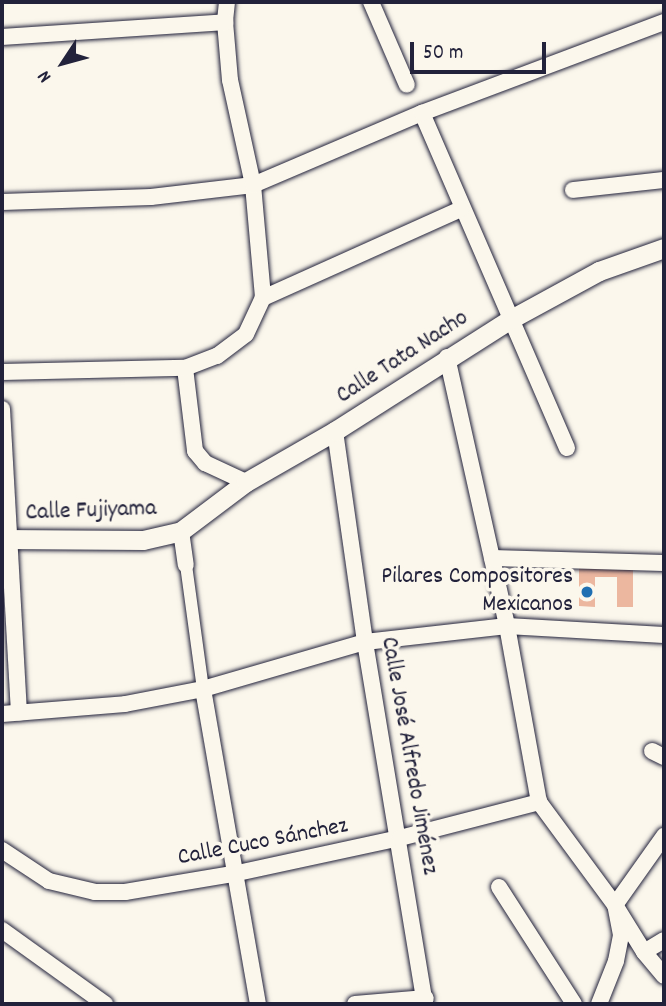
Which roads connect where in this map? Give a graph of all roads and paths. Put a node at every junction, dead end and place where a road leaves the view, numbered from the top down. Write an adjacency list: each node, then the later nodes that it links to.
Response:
1 (227, 2): 3 (street)
2 (371, 2): 6 (street)
3 (225, 22): 5 (street); 9 (street)
4 (664, 22): 7 (street)
5 (2, 37)
6 (407, 85)
7 (422, 114): 9 (street); 12 (street)
8 (664, 180): 10 (street)
9 (253, 185): 11 (street); 14 (street)
10 (573, 190)
11 (2, 202)
12 (461, 209): 14 (street); 15 (street)
13 (664, 248): 15 (street, Calle Tata Nacho)
14 (263, 298): 17 (street)
15 (511, 319): 16 (street, Calle Tata Nacho); 21 (street)
16 (447, 357): 20 (street, Calle Tata Nacho); 25 (street)
17 (185, 368): 18 (street); 22 (street)
18 (2, 372)
19 (2, 409): 24 (street)
20 (334, 431): 22 (street, Calle Tata Nacho); 30 (street, Calle José Alfredo Jiménez)
21 (567, 449)
22 (246, 482): 23 (street, Calle Tata Nacho)
23 (181, 531): 24 (street, Calle Fujiyama); 27 (street)
24 (7, 539): 33 (street)
25 (492, 558): 26 (street); 28 (street)
26 (664, 564)
27 (186, 565): 31 (street)
28 (507, 626): 29 (street); 30 (street); 34 (street)
29 (664, 635)
30 (365, 642): 31 (street); 36 (street, Calle José Alfredo Jiménez)
31 (202, 689): 33 (street); 38 (street)
32 (2, 713): 33 (street)
33 (19, 713)
34 (540, 802): 36 (street, Calle Cuco Sánchez); 40 (street)
35 (664, 836): 40 (street)
36 (400, 838): 38 (street, Calle Cuco Sánchez); 45 (street, Calle José Alfredo Jiménez)
37 (2, 849): 38 (street, Calle Cuco Sánchez)
38 (233, 874): 47 (street)
39 (499, 887): 49 (street)
40 (615, 905): 43 (street); 50 (street)
41 (2, 930): 46 (street)
42 (664, 940): 43 (street)
43 (644, 952): 44 (street)
44 (664, 976)
45 (426, 1001): 48 (street)
46 (105, 1004)
47 (258, 1004)
48 (355, 1004)
49 (574, 1004)
50 (599, 1004)

